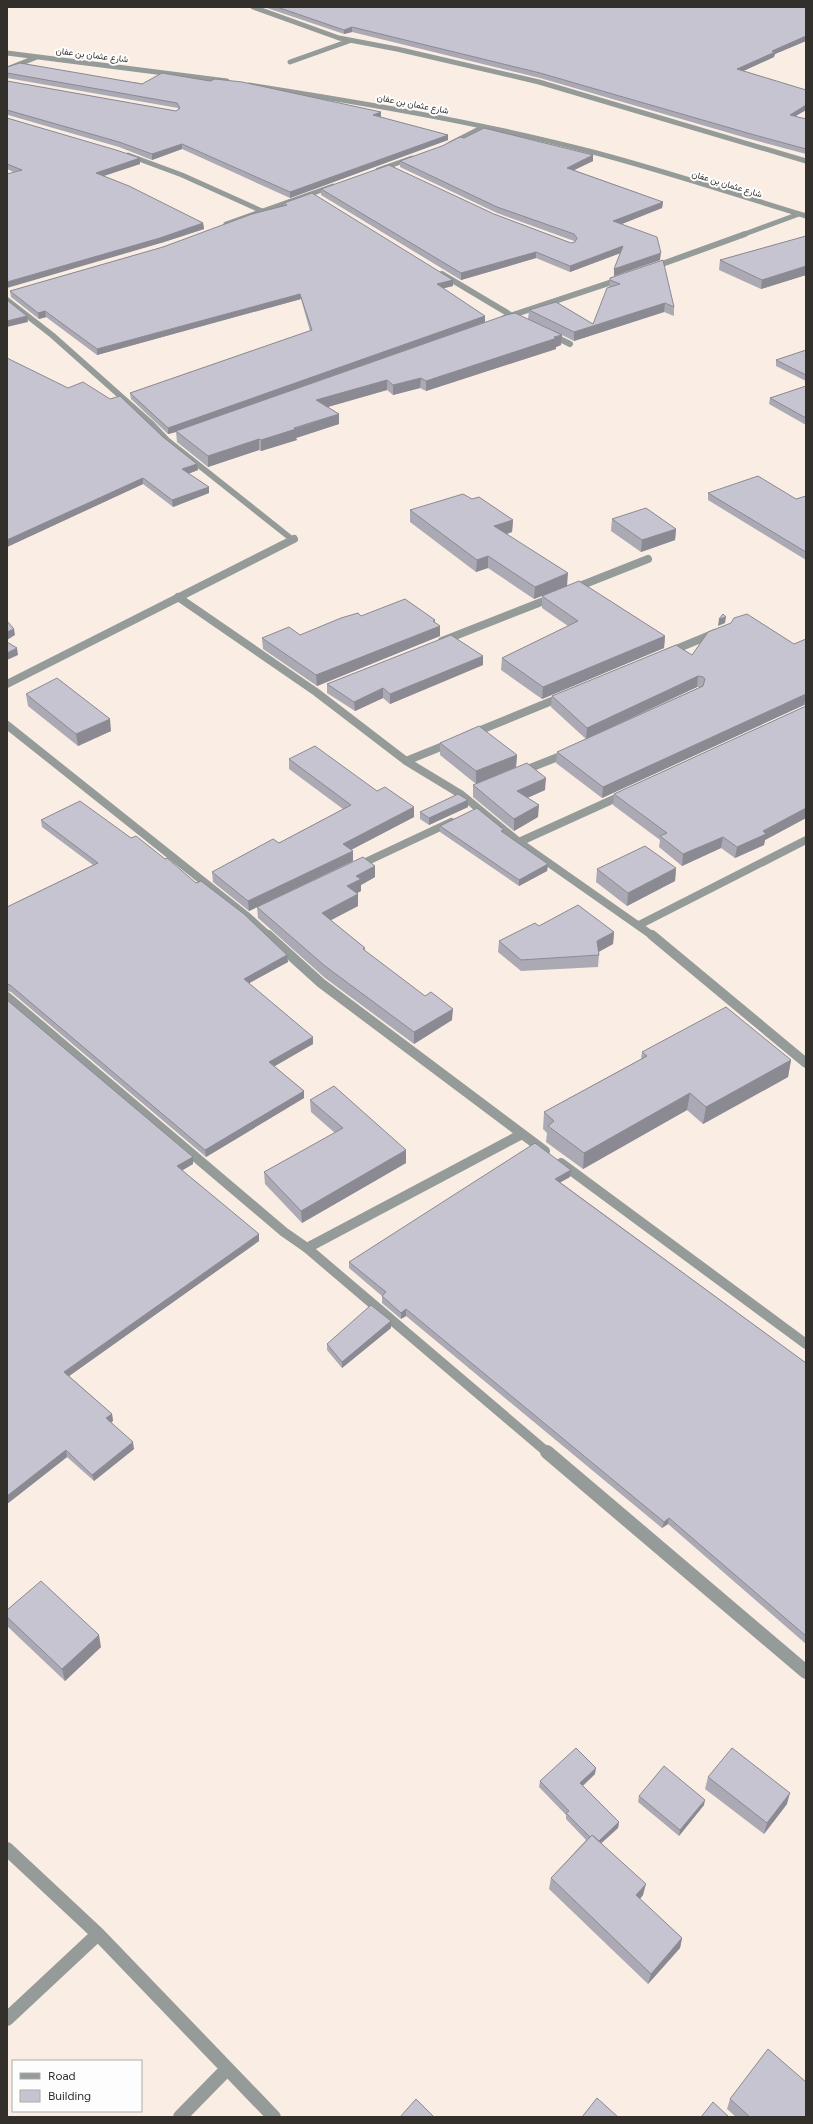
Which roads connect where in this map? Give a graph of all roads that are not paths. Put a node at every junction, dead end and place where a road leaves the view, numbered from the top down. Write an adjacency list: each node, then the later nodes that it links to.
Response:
1 (253, 7): 2 (street)
2 (351, 40): 5 (street); 13 (street)
3 (7, 53): 4 (street, شارع عثمان بن عفان)
4 (40, 56): 6 (street); 7 (street, شارع عثمان بن عفان)
5 (290, 62)
6 (7, 69)
7 (236, 83)
8 (244, 84): 9 (street, شارع عثمان بن عفان)
9 (484, 127): 10 (street); 21 (street, شارع عثمان بن عفان)
10 (441, 148)
11 (125, 154): 20 (street)
12 (418, 156): 14 (street)
13 (806, 162)
14 (388, 166): 15 (street); 16 (street)
15 (395, 170)
16 (374, 172)
17 (340, 184): 18 (street)
18 (312, 194): 19 (street); 20 (street)
19 (319, 198)
20 (262, 210): 23 (street)
21 (798, 214): 22 (street, شارع عثمان بن عفان); 25 (street)
22 (806, 216)
23 (219, 227)
24 (434, 269): 28 (street)
25 (645, 270)
26 (630, 276): 28 (street)
27 (7, 300): 34 (street)
28 (511, 316): 29 (street); 30 (street)
29 (518, 319)
30 (496, 321)
31 (544, 331): 32 (street)
32 (570, 344)
33 (174, 438): 34 (street)
34 (167, 440): 36 (street)
35 (648, 559): 38 (street)
36 (178, 597): 40 (street); 44 (street)
37 (727, 628): 39 (street)
38 (434, 644)
39 (661, 656)
40 (7, 684)
41 (574, 692): 44 (street)
42 (7, 725): 54 (street)
43 (577, 749): 45 (street)
44 (406, 761): 49 (street)
45 (512, 775)
46 (634, 789): 49 (street)
47 (459, 818): 50 (street)
48 (806, 840): 51 (street)
49 (519, 842): 51 (street)
50 (347, 871)
51 (640, 925): 53 (street)
52 (7, 997): 55 (street)
53 (806, 1063)
54 (522, 1134): 55 (street); 56 (street)
55 (307, 1248): 57 (street)
56 (806, 1344)
57 (806, 1672)
58 (7, 1849): 59 (street)
59 (98, 1934): 60 (street); 61 (street)
60 (7, 2020)
61 (227, 2069): 62 (street); 63 (street)
62 (180, 2117)
63 (274, 2117)

